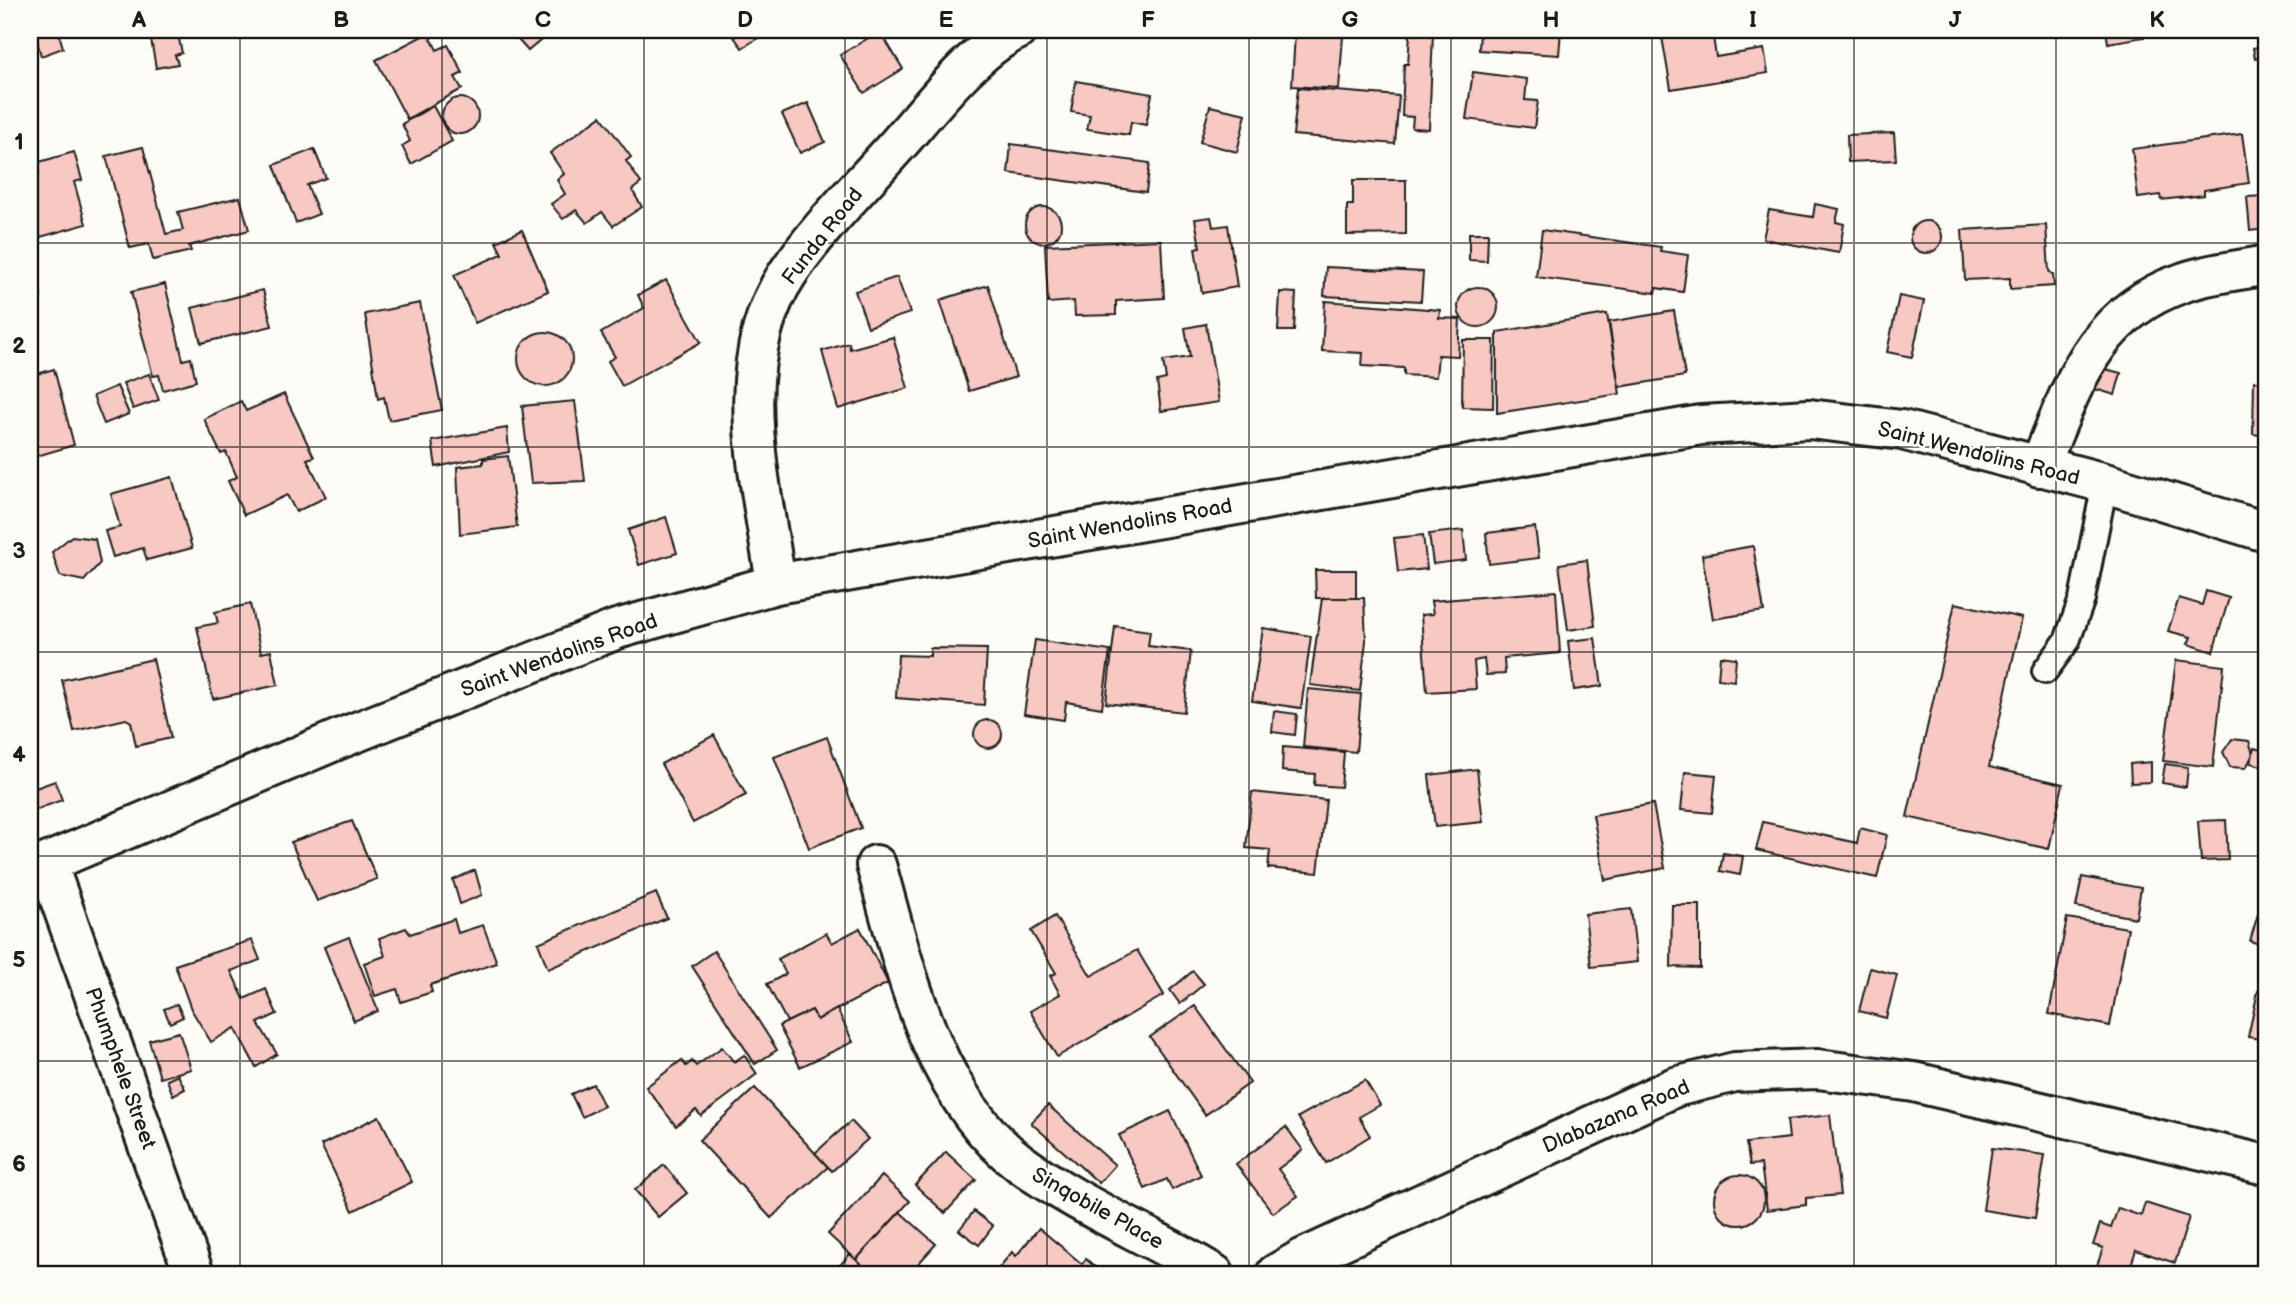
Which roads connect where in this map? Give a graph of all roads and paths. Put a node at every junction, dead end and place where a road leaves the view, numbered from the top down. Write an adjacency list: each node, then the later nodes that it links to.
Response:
1 (1017, 30): 6 (street, Funda Road)
2 (2266, 265): 3 (street)
3 (2039, 467): 4 (street, Saint Wendolins Road); 6 (street, Saint Wendolins Road)
4 (2105, 483): 5 (street, Saint Wendolins Road); 7 (lane)
5 (2266, 532)
6 (776, 584): 9 (street, Saint Wendolins Road)
7 (2045, 671)
8 (876, 865): 12 (street, Sinqobile Place)
9 (38, 866): 11 (street, Phumphele Street)
10 (2266, 1164): 13 (street, Dlabazana Road)
11 (194, 1274)
12 (1214, 1274)
13 (1276, 1274)

